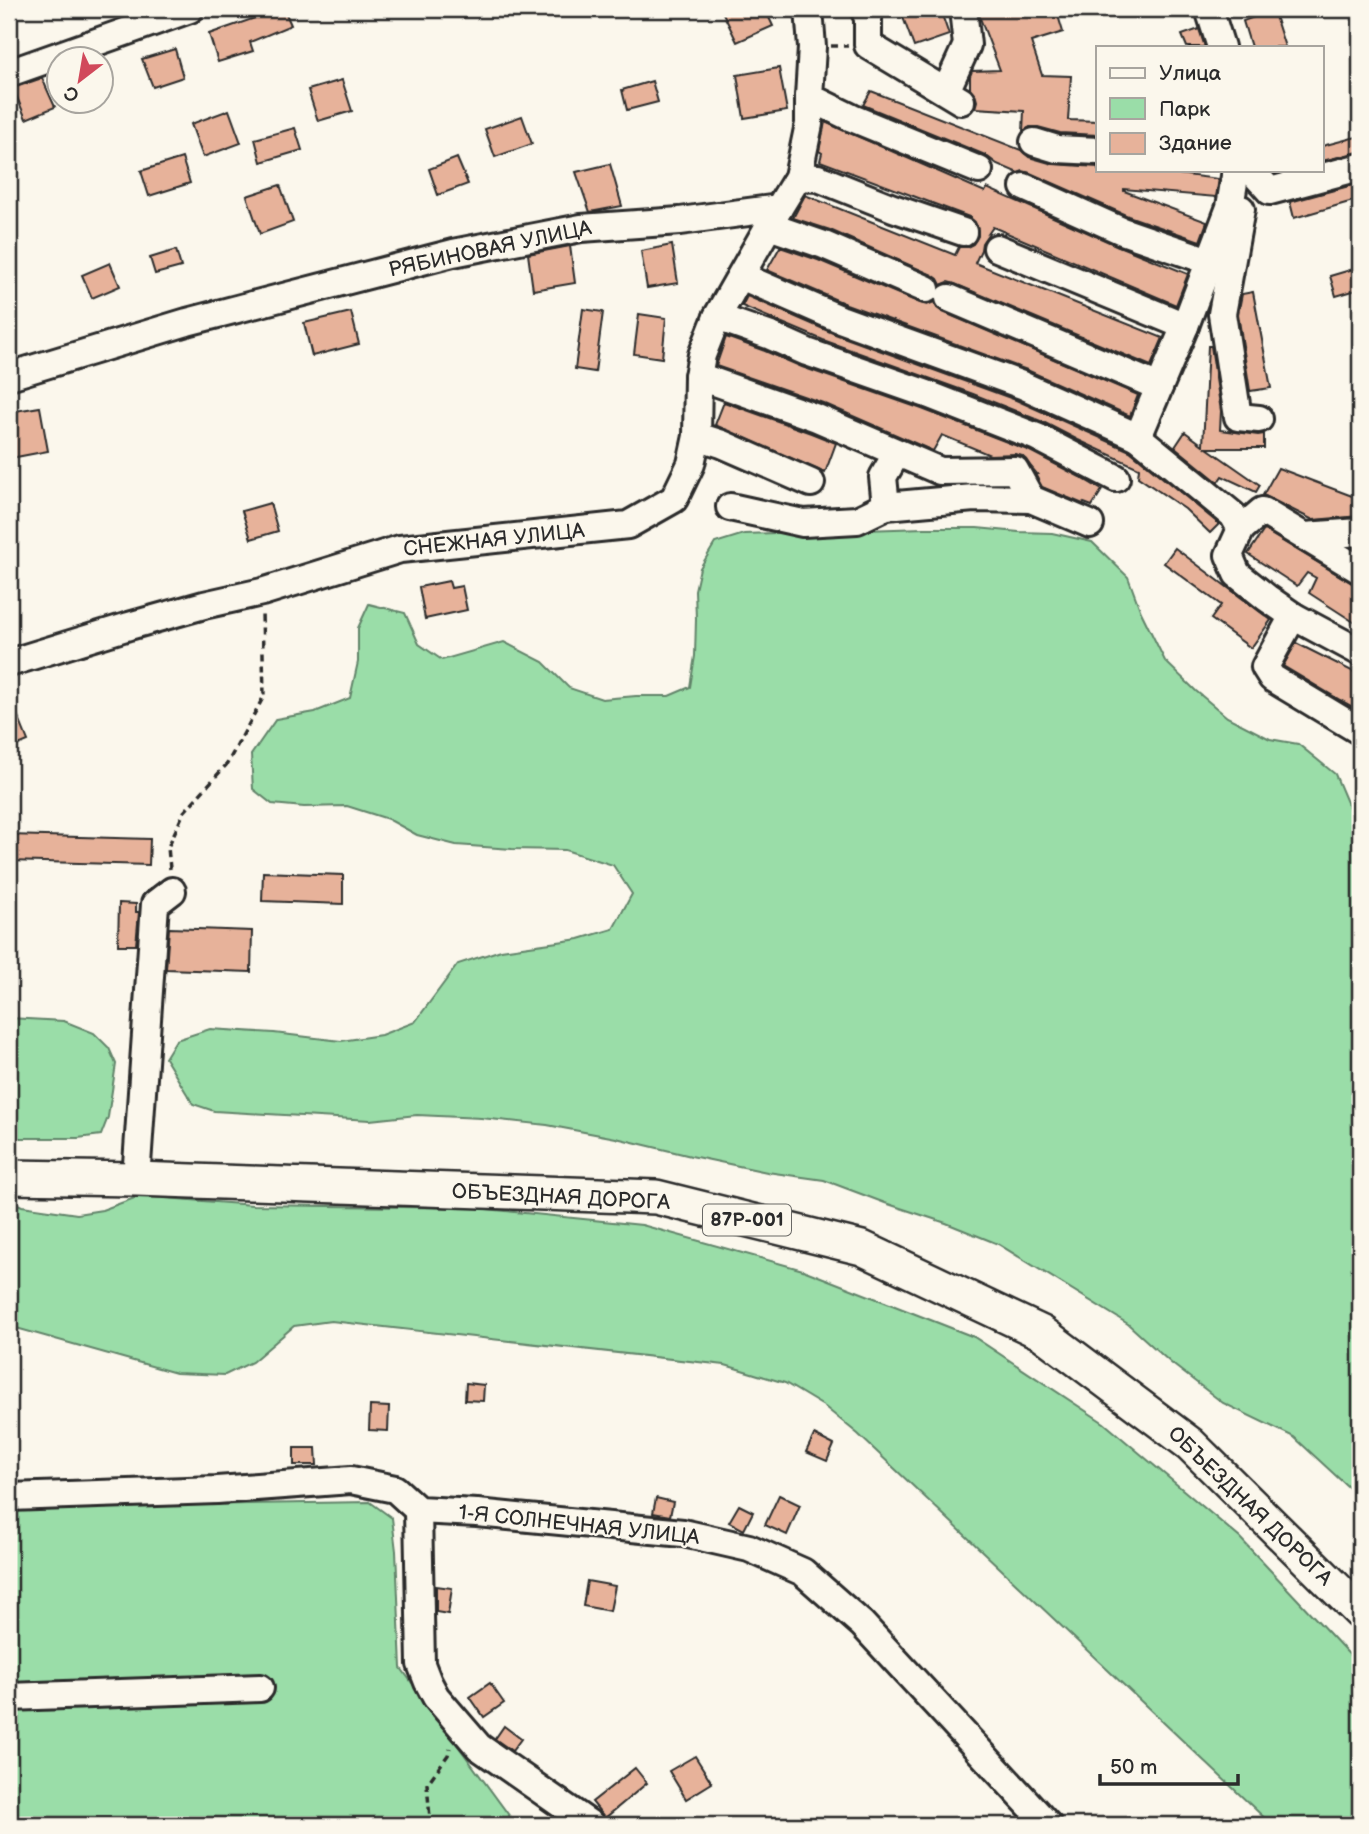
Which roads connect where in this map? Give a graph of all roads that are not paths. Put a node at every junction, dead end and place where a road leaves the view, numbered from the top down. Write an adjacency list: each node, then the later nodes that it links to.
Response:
1 (190, 9): 7 (street)
2 (809, 9): 8 (street)
3 (864, 9): 4 (street)
4 (964, 9)
5 (1209, 9): 6 (street)
6 (1221, 46)
7 (9, 73)
8 (808, 97): 12 (street); 16 (street)
9 (1034, 142): 10 (street)
10 (1096, 151)
11 (1360, 167): 15 (street)
12 (979, 170)
13 (1236, 172): 21 (street)
14 (1242, 172): 28 (street)
15 (1253, 172)
16 (798, 177): 18 (street); 19 (street)
17 (1024, 187): 21 (street)
18 (774, 217): 22 (street, СНЕЖНАЯ УЛИЦА); 25 (street, РЯБИНОВАЯ УЛИЦА); 27 (street)
19 (963, 232)
20 (997, 248): 24 (street)
21 (1209, 261): 24 (street)
22 (741, 276): 23 (street, СНЕЖНАЯ УЛИЦА); 30 (street)
23 (717, 317): 26 (street, СНЕЖНАЯ УЛИЦА); 32 (street)
24 (1185, 326): 27 (street)
25 (9, 376)
26 (698, 376): 29 (street, СНЕЖНАЯ УЛИЦА); 31 (street)
27 (1160, 387): 30 (street)
28 (1259, 418)
29 (697, 436): 33 (street); 44 (street, СНЕЖНАЯ УЛИЦА)
30 (1138, 437): 38 (street)
31 (897, 453): 34 (street); 36 (street)
32 (1116, 478)
33 (811, 483)
34 (1031, 499): 36 (street); 37 (street)
35 (730, 506): 36 (street)
36 (886, 506)
37 (1090, 524)
38 (1241, 529): 40 (street); 42 (street)
39 (1360, 532): 40 (street)
40 (1304, 536): 41 (street)
41 (1360, 570)
42 (1293, 616): 43 (street); 45 (street)
43 (1360, 652)
44 (9, 663)
45 (1360, 732)
46 (172, 891): 48 (street)
47 (9, 1177): 48 (main road, ОБЪЕЗДНАЯ ДОРОГА / 87Р-001)
48 (136, 1179): 51 (main road, ОБЪЕЗДНАЯ ДОРОГА / 87Р-001)
49 (9, 1497): 50 (street)
50 (418, 1510): 54 (street); 55 (street, 1-Я СОЛНЕЧНАЯ УЛИЦА)
51 (1360, 1612)
52 (260, 1688): 53 (street)
53 (9, 1698)
54 (591, 1825)
55 (1048, 1825)

